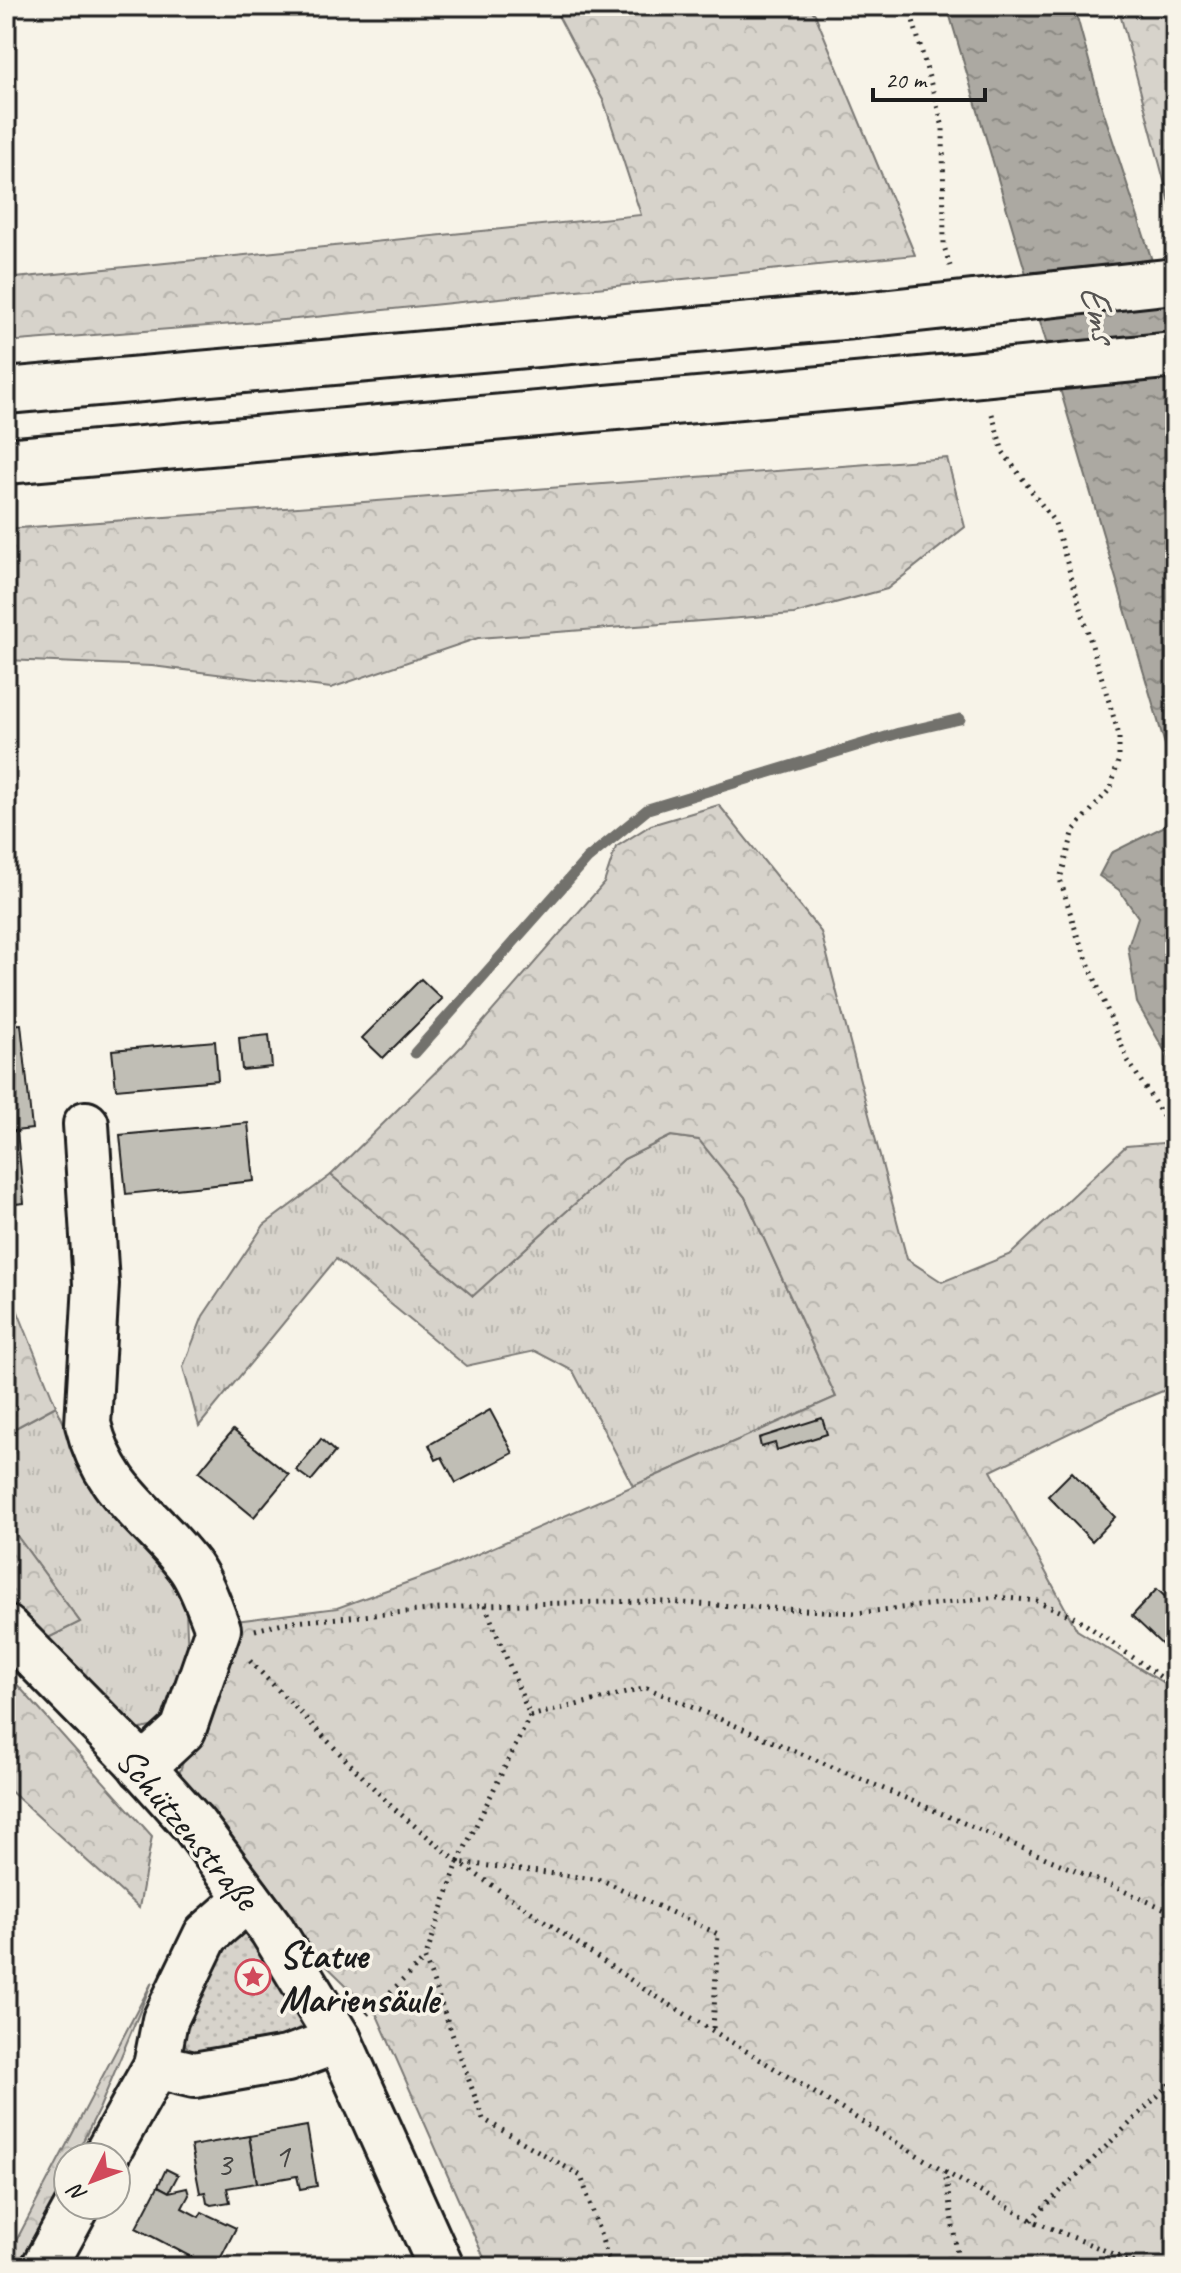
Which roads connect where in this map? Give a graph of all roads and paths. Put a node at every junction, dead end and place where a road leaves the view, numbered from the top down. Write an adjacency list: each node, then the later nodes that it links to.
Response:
1 (909, 6): 2 (path)
2 (953, 275)
3 (1175, 281): 5 (main road, bridge)
4 (1175, 355): 7 (main road, bridge)
5 (6, 391)
6 (990, 408): 9 (path)
7 (6, 461)
8 (86, 1124): 12 (main road)
9 (1175, 1135)
10 (485, 1605): 12 (path); 13 (path); 14 (path)
11 (6, 1628): 15 (main road, Schützenstraße)
12 (218, 1629): 15 (main road); 16 (path)
13 (1175, 1687)
14 (530, 1716): 16 (path); 18 (path)
15 (142, 1768): 17 (main road, Schützenstraße)
16 (458, 1862): 19 (path); 21 (path); 21 (path)
17 (248, 1898): 20 (main road, Schützenstraße); 22 (main road)
18 (1175, 1913)
19 (425, 1959): 20 (path); 30 (path)
20 (350, 2030): 22 (main road); 29 (main road, Schützenstraße)
21 (713, 2030): 25 (path)
22 (156, 2066): 24 (main road)
23 (1175, 2079): 26 (path)
24 (114, 2141)
25 (945, 2172): 26 (path); 31 (path)
26 (1031, 2220): 32 (path)
27 (69, 2221): 28 (main road)
28 (44, 2267)
29 (441, 2267)
30 (611, 2267)
31 (959, 2267)
32 (1145, 2267)

